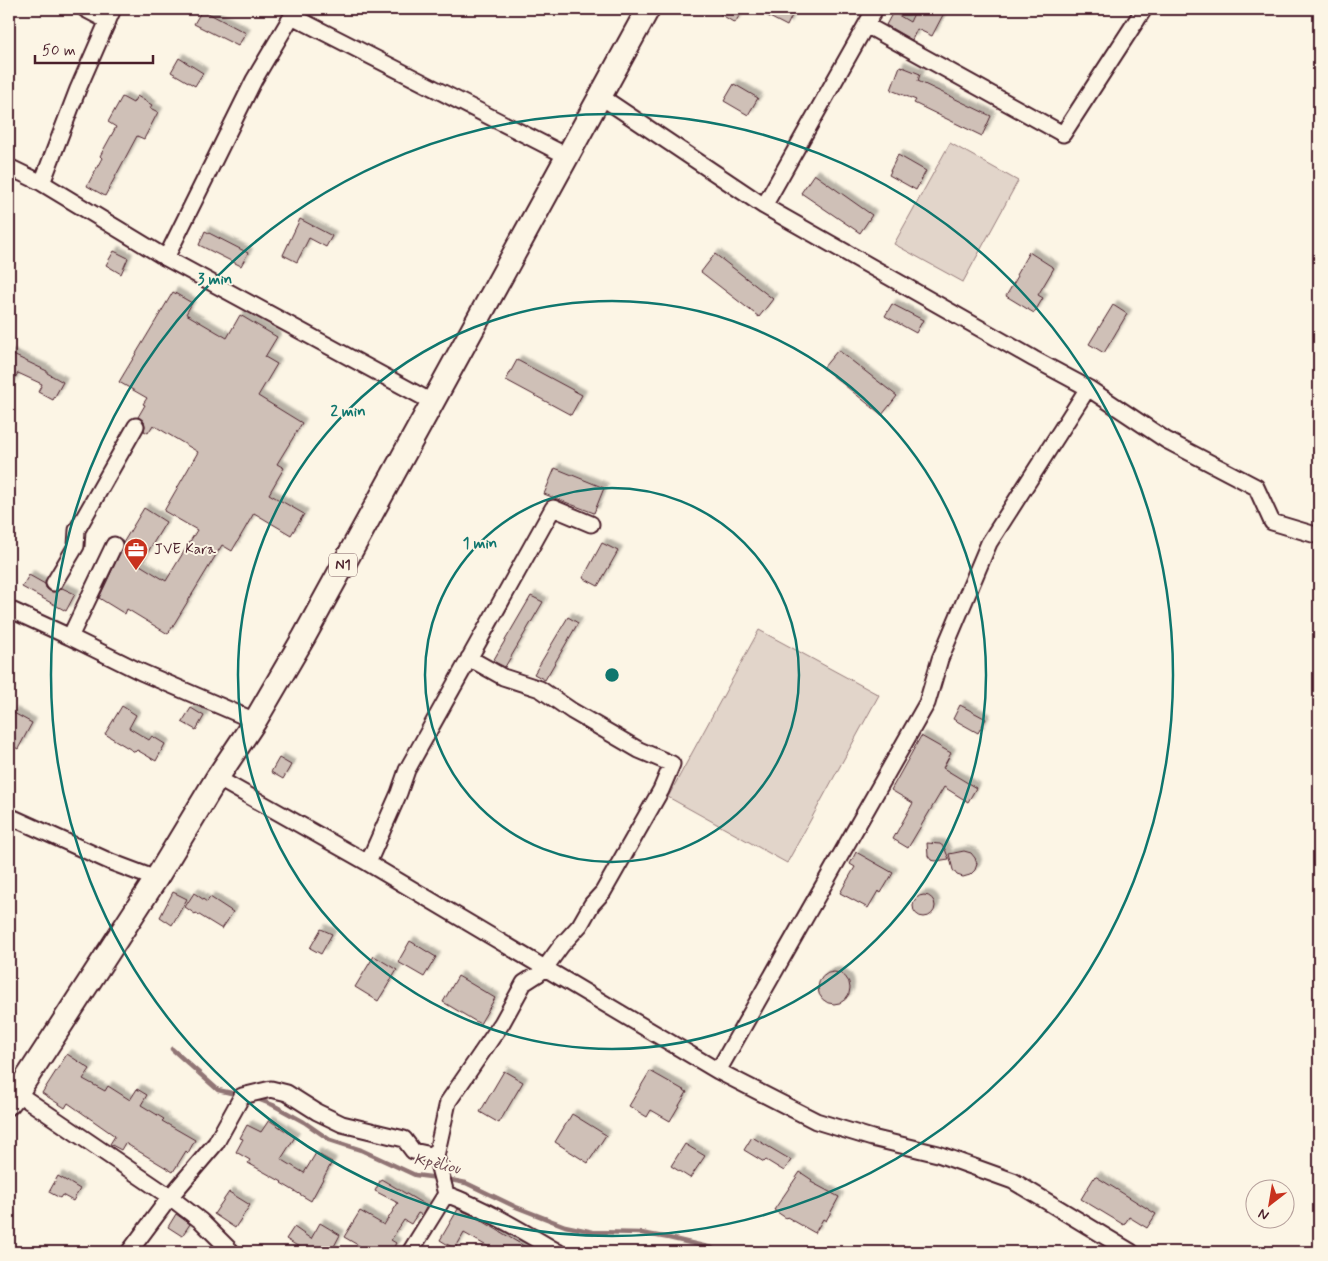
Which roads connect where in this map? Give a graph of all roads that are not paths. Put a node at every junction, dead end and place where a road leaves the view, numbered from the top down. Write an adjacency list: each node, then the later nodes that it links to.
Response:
1 (85, 9): 6 (street)
2 (648, 9): 8 (highway, N1)
3 (875, 9): 7 (street)
4 (1144, 9): 7 (street)
5 (294, 12): 9 (street); 13 (street)
6 (110, 15): 11 (street)
7 (866, 25): 12 (street)
8 (600, 96): 9 (highway, N1); 12 (street)
9 (567, 156): 15 (highway, N1)
10 (9, 167): 11 (street)
11 (42, 183): 13 (street)
12 (764, 206): 14 (street)
13 (166, 258): 15 (street)
14 (1088, 388): 18 (street); 30 (street)
15 (432, 402): 24 (highway, N1)
16 (136, 426): 20 (street)
17 (591, 524): 23 (street)
18 (1319, 536)
19 (114, 545): 22 (street)
20 (54, 583)
21 (9, 609): 22 (street)
22 (70, 637): 24 (street)
23 (469, 658): 27 (street); 29 (street)
24 (255, 721): 25 (highway, N1)
25 (217, 778): 27 (street); 28 (highway, N1)
26 (9, 816): 28 (street)
27 (368, 863): 29 (street)
28 (156, 879): 31 (highway, N1)
29 (545, 968): 30 (street); 32 (street)
30 (718, 1071): 39 (street)
31 (13, 1098): 34 (street)
32 (437, 1162): 33 (street); 34 (street)
33 (445, 1191): 37 (street); 38 (street)
34 (170, 1197): 35 (street); 36 (street)
35 (130, 1252)
36 (232, 1252)
37 (410, 1252)
38 (558, 1252)
39 (1131, 1252)

